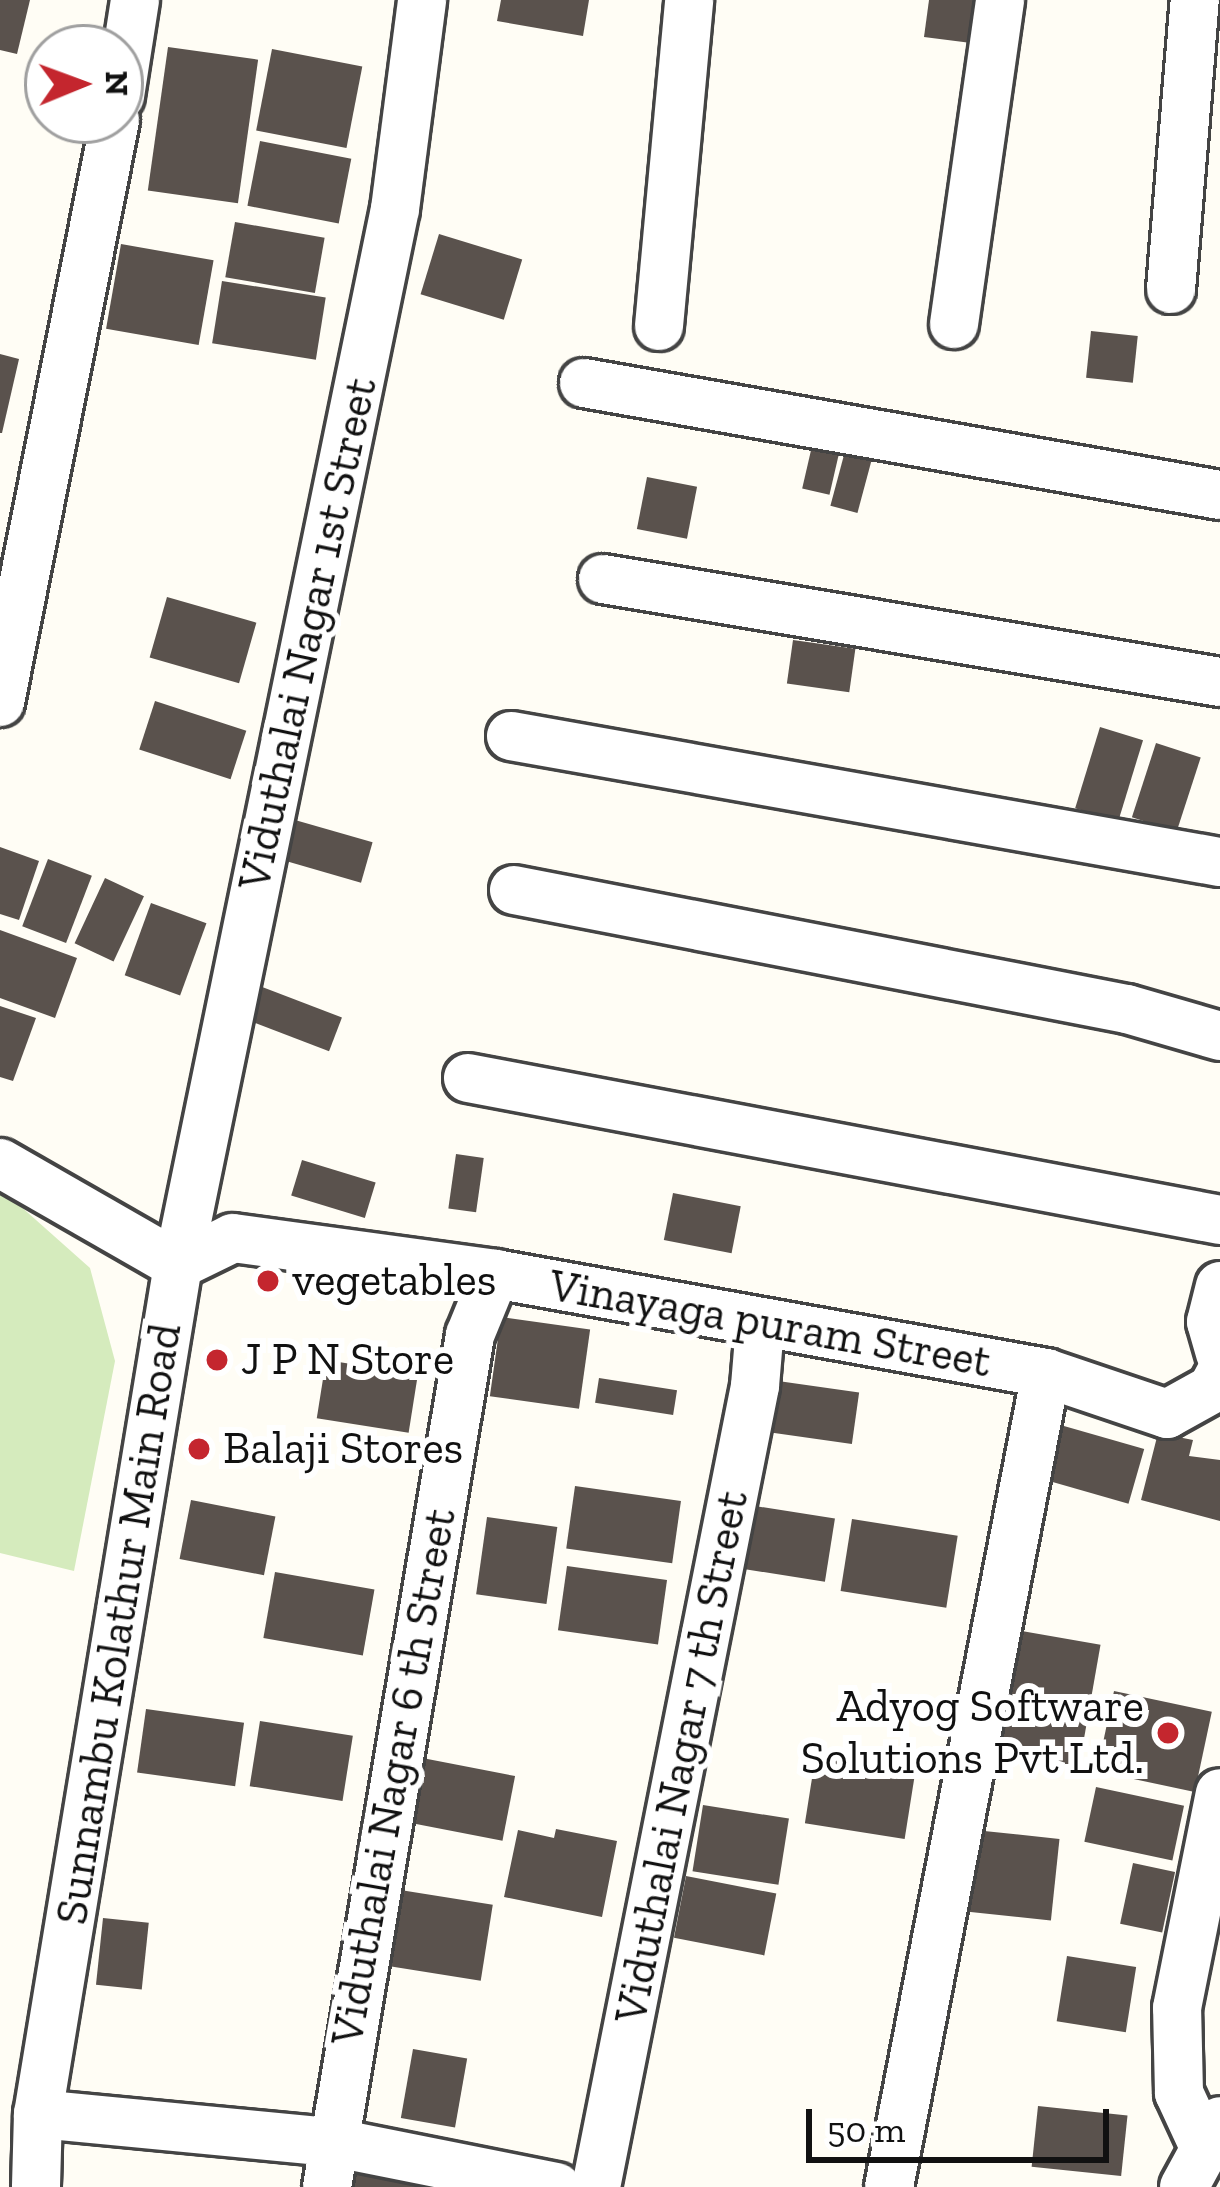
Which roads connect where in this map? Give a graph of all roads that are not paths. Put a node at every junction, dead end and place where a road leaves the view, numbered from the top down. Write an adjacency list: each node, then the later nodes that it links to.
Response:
1 (422, 0): 22 (street, Viduthalai Nagar 1st Street)
2 (689, 0): 8 (street)
3 (1000, 0): 7 (street)
4 (1195, 0): 6 (street)
5 (109, 144): 11 (street)
6 (1171, 289)
7 (954, 325)
8 (659, 326)
9 (584, 383): 10 (street)
10 (1220, 495)
11 (17, 542): 14 (street)
12 (604, 579): 13 (street)
13 (1220, 682)
14 (0, 702)
15 (512, 736): 16 (street)
16 (1220, 862)
17 (514, 890): 18 (street)
18 (1220, 1036)
19 (468, 1078): 21 (street)
20 (0, 1163): 22 (street, Sunnambu Kolathur Main Road)
21 (1220, 1220)
22 (178, 1265): 23 (street, Vinayaga puram Street); 29 (street, Sunnambu Kolathur Main Road)
23 (495, 1274): 25 (street, Vinayaga puram Street); 31 (street, Viduthalai Nagar 6 th Street)
24 (1220, 1286): 26 (street)
25 (760, 1326): 27 (street, Vinayaga puram Street); 34 (street, Viduthalai Nagar 7 th Street)
26 (1217, 1372): 27 (street, Vinayaga puram Street)
27 (1046, 1373): 35 (street)
28 (1220, 1793): 30 (street)
29 (38, 2114): 31 (street); 32 (street, Sunnambu Kolathur Main Road)
30 (1203, 2152)
31 (329, 2165): 33 (street)
32 (36, 2187)
33 (557, 2187)
34 (596, 2187)
35 (889, 2187)

